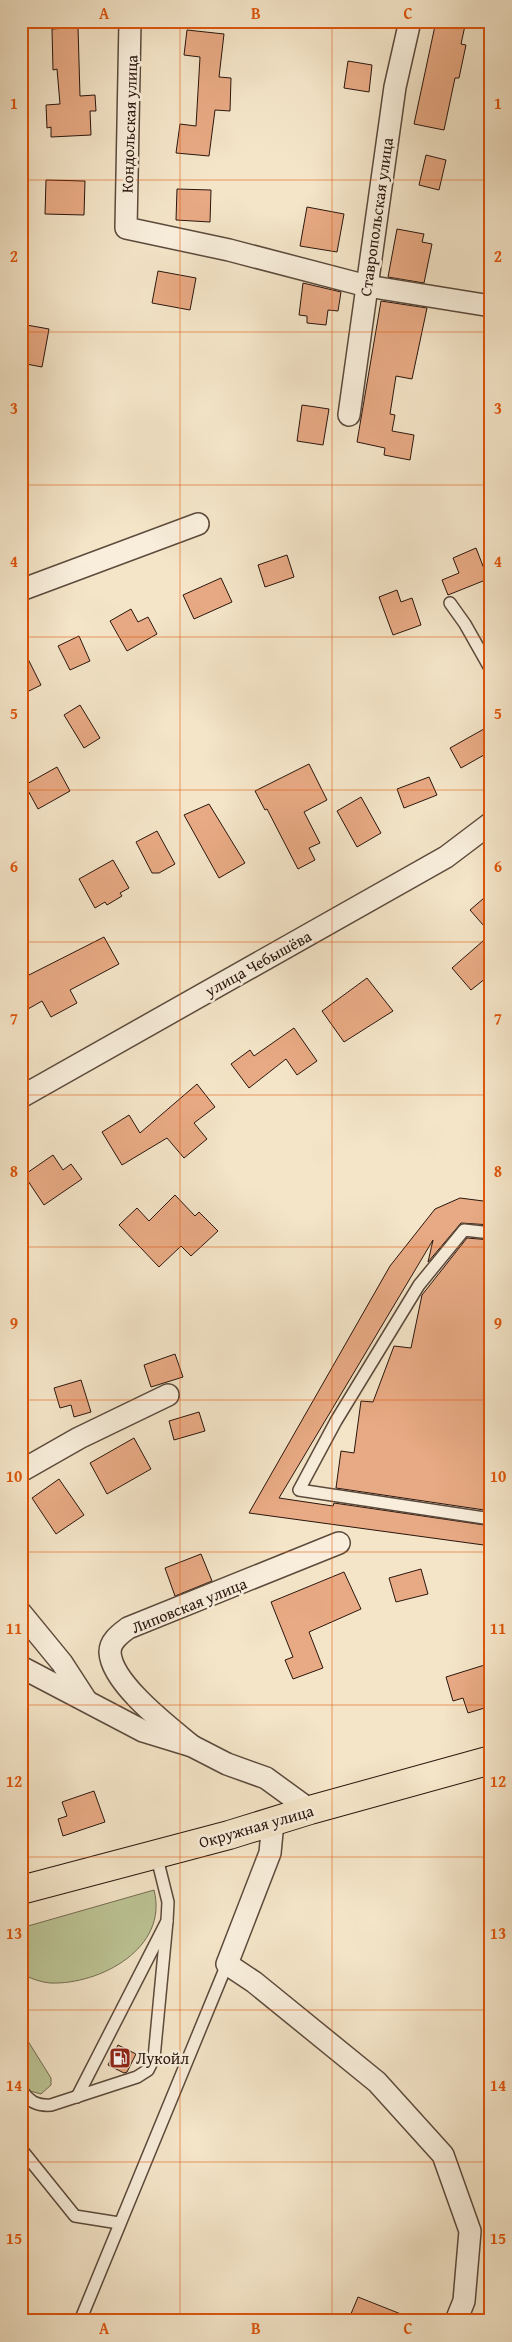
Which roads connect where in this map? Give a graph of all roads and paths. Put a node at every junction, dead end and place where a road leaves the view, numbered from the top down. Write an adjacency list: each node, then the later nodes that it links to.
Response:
1 (130, 21): 3 (street, Кондольская улица)
2 (410, 21): 3 (street, Ставропольская улица)
3 (366, 286): 4 (street); 5 (street, Ставропольская улица)
4 (491, 306)
5 (349, 415)
6 (198, 524): 7 (street)
7 (21, 590)
8 (450, 603): 9 (lane)
9 (491, 670)
10 (491, 822): 11 (street, улица Чебышёва)
11 (21, 1097)
12 (491, 1234): 15 (lane)
13 (168, 1394): 14 (street)
14 (21, 1471)
15 (491, 1519)
16 (339, 1543): 20 (street, Липовская улица)
17 (21, 1612): 19 (street)
18 (21, 1668): 19 (street)
19 (86, 1700): 20 (street)
20 (192, 1746): 22 (street)
21 (491, 1760): 22 (main road, Окружная улица)
22 (310, 1810): 23 (main road, Окружная улица)
23 (273, 1822): 24 (main road, Окружная улица); 27 (street)
24 (156, 1854): 25 (main road, Окружная улица); 26 (lane)
25 (21, 1890)
26 (167, 1921): 29 (lane); 29 (lane)
27 (227, 1964): 31 (lane); 33 (street)
28 (21, 2090): 29 (lane)
29 (77, 2097)
30 (21, 2150): 31 (lane)
31 (119, 2224): 32 (lane)
32 (80, 2321)
33 (456, 2321)

